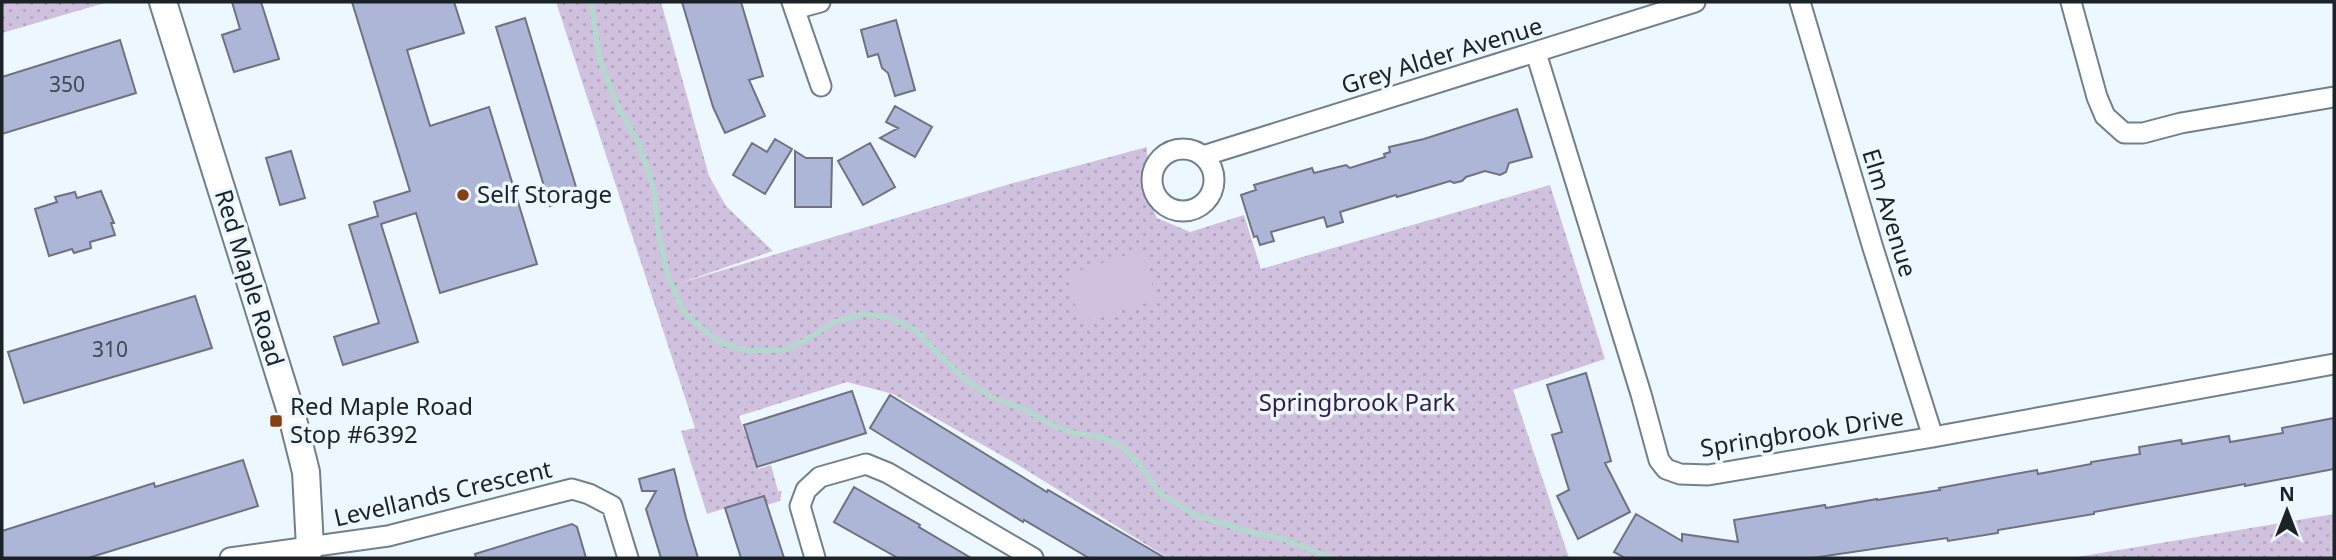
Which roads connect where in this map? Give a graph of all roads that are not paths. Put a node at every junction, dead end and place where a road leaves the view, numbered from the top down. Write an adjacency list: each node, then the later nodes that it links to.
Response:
1 (163, 2): 13 (street, Red Maple Road)
2 (820, 2): 6 (street)
3 (1695, 2): 7 (street, Grey Alder Avenue)
4 (1800, 2): 12 (street, Elm Avenue)
5 (2071, 2): 9 (street)
6 (794, 5): 8 (street)
7 (1536, 53): 10 (street, Grey Alder Avenue); 12 (street, Springbrook Drive)
8 (821, 86)
9 (2334, 97)
10 (1203, 156)
11 (2334, 364): 12 (street, Springbrook Drive)
12 (1933, 437)
13 (308, 552): 14 (street, Levellands Crescent); 15 (street, Levellands Crescent)
14 (230, 558)
15 (628, 558)
16 (815, 558): 17 (street)
17 (1033, 558)

